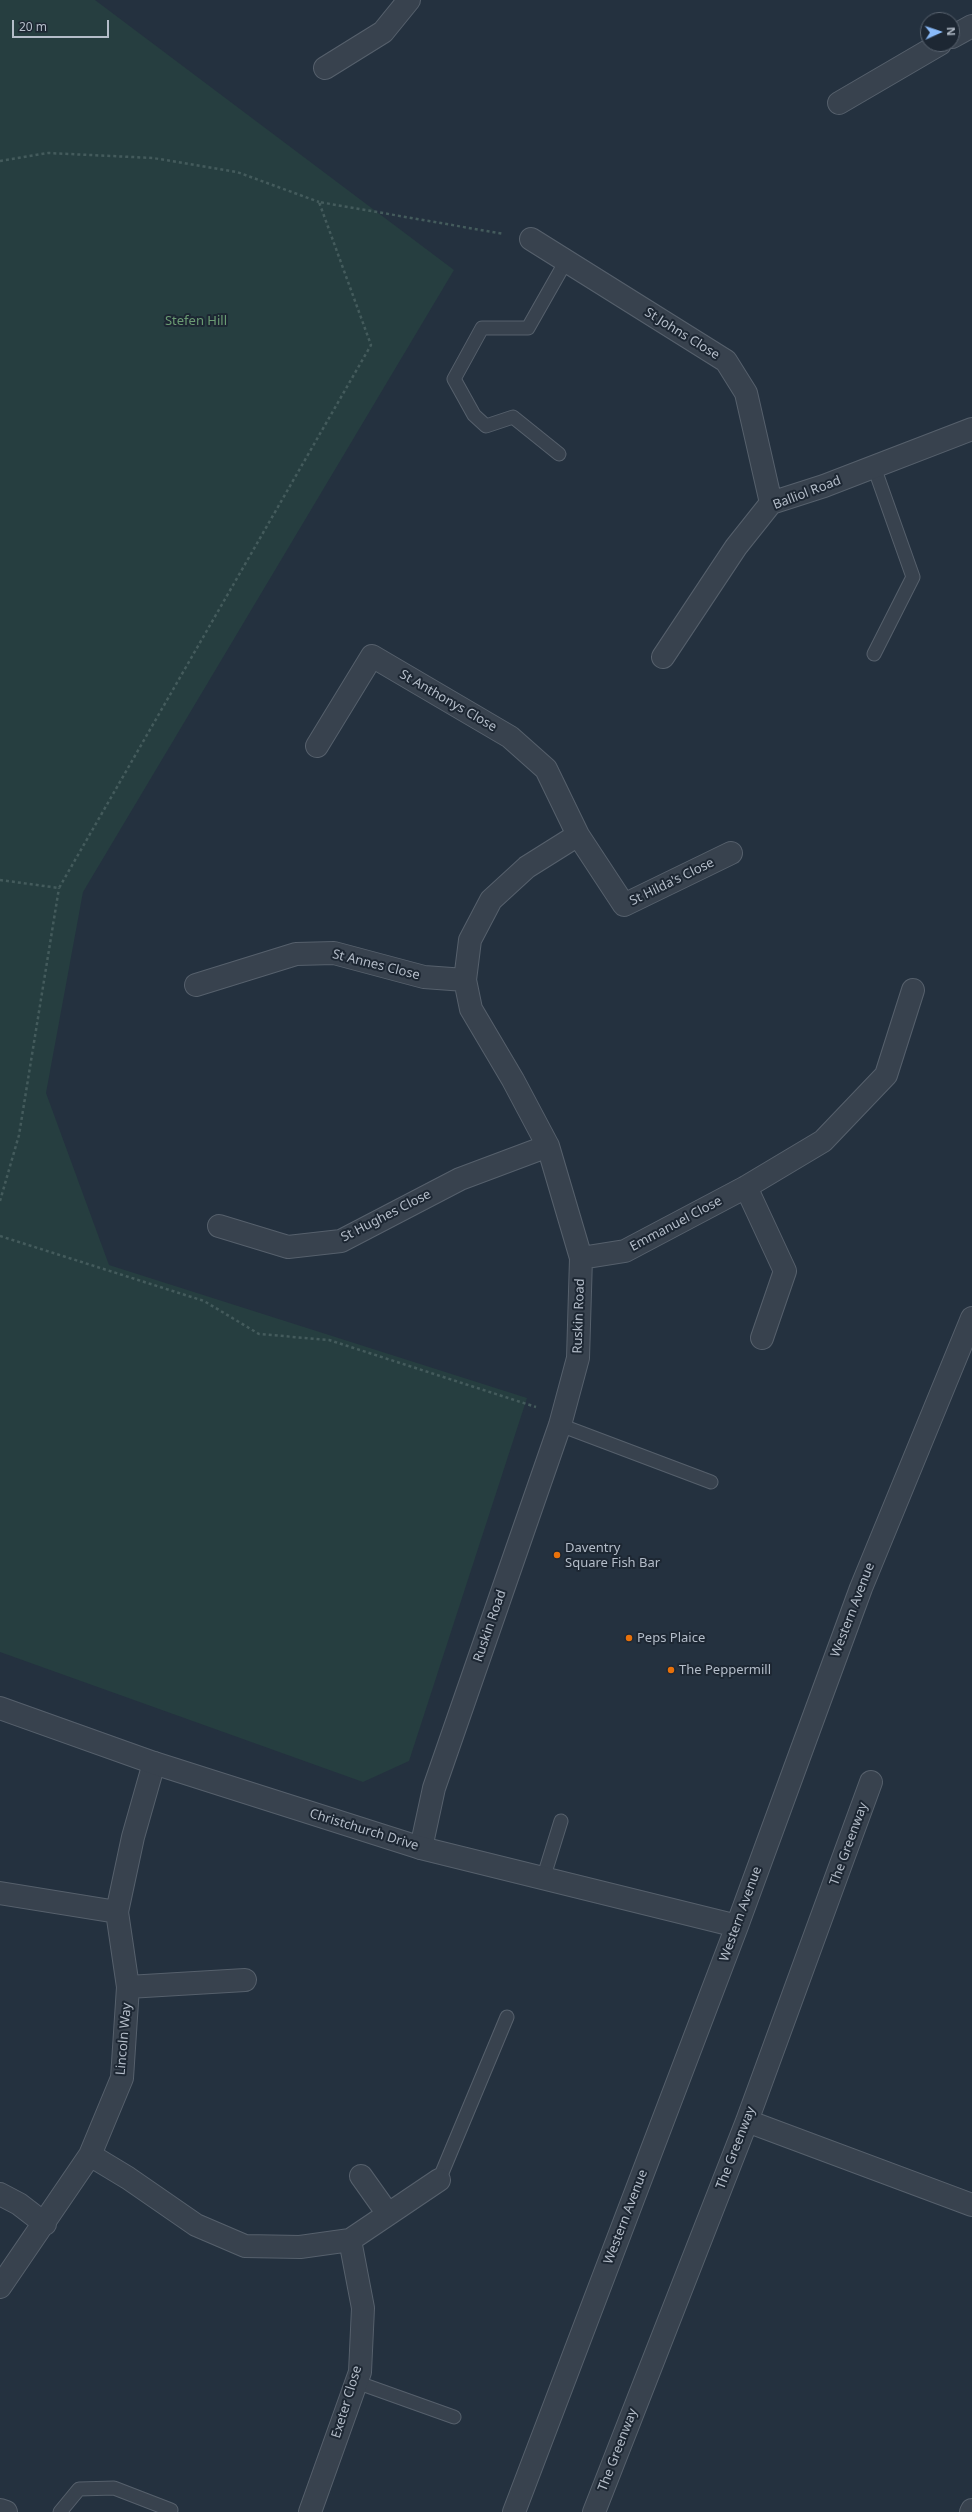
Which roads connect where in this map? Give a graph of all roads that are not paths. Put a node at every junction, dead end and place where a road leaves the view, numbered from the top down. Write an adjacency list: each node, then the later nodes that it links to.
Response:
1 (409, 0): 5 (street)
2 (972, 26): 3 (street)
3 (960, 33)
4 (926, 52): 6 (street)
5 (325, 68)
6 (839, 103)
7 (531, 239): 8 (street, St Johns Close)
8 (566, 261): 10 (lane); 12 (street, St Johns Close)
9 (972, 429): 11 (street, Balliol Road)
10 (559, 454)
11 (874, 467): 12 (street, Balliol Road); 13 (lane)
12 (771, 503): 14 (street, Balliol Road)
13 (874, 654)
14 (662, 657)
15 (317, 746): 16 (street, St Anthonys Close)
16 (578, 835): 17 (street, St Hilda's Close); 18 (street, Ruskin Road)
17 (731, 853)
18 (465, 980): 19 (street, St Annes Close); 21 (street, Ruskin Road)
19 (196, 985)
20 (913, 990): 22 (street, Emmanuel Close)
21 (548, 1146): 23 (street, St Hughes Close); 24 (street, Ruskin Road)
22 (746, 1187): 24 (street, Emmanuel Close); 26 (street)
23 (219, 1226)
24 (581, 1258): 27 (street, Ruskin Road)
25 (972, 1318): 37 (street, Western Avenue)
26 (762, 1338)
27 (560, 1425): 28 (lane); 33 (street, Ruskin Road)
28 (711, 1482)
29 (0, 1708): 30 (street, Christchurch Drive)
30 (154, 1763): 33 (street, Christchurch Drive); 36 (street, Lincoln Way)
31 (871, 1782): 41 (street, The Greenway)
32 (561, 1821): 34 (lane)
33 (421, 1848): 34 (street, Christchurch Drive)
34 (543, 1879): 37 (street, Christchurch Drive)
35 (0, 1893): 36 (street)
36 (117, 1912): 39 (street, Lincoln Way)
37 (737, 1926): 58 (street, Western Avenue)
38 (245, 1980): 39 (street)
39 (128, 1987): 42 (street, Lincoln Way)
40 (507, 2017): 44 (lane)
41 (747, 2121): 46 (street); 59 (street, The Greenway)
42 (90, 2155): 48 (street, Lincoln Way); 49 (street)
43 (361, 2176): 47 (street)
44 (439, 2180): 47 (street)
45 (0, 2194): 48 (street)
46 (972, 2205)
47 (388, 2214): 49 (street)
48 (44, 2224): 50 (street, Lincoln Way)
49 (350, 2240): 51 (street, Exeter Close)
50 (0, 2287)
51 (356, 2382): 52 (lane); 57 (street, Exeter Close)
52 (454, 2417)
53 (0, 2510): 55 (street)
54 (171, 2510): 56 (lane)
55 (6, 2512)
56 (60, 2512)
57 (310, 2512)
58 (514, 2512)
59 (594, 2512)

